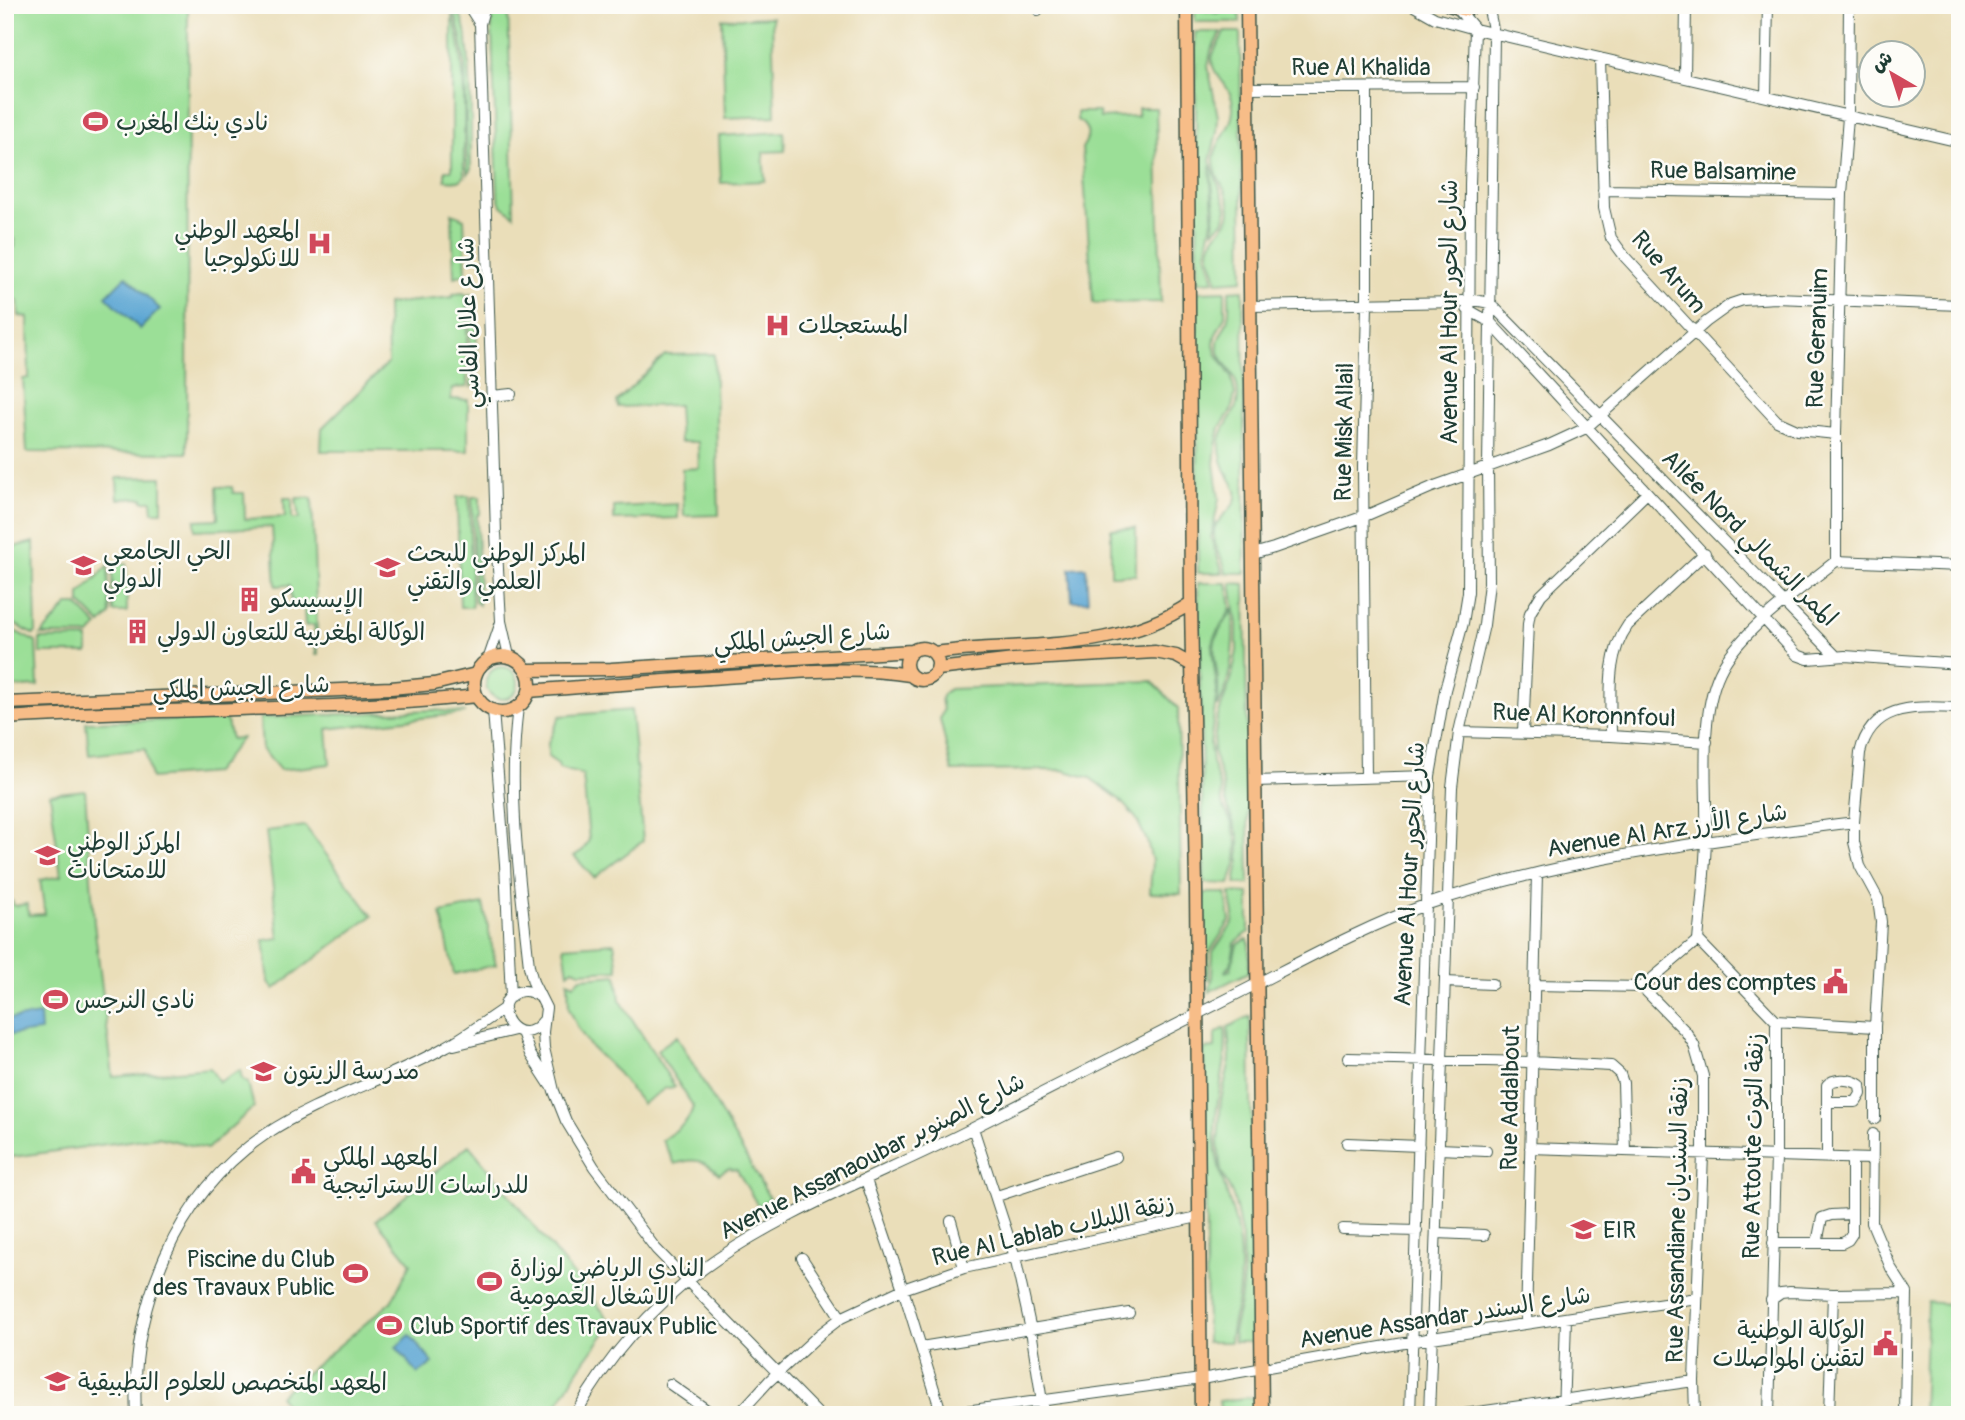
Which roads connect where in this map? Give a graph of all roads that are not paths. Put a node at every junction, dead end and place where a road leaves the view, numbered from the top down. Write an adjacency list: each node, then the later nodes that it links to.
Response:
1 (468, 5): 12 (street)
2 (485, 5): 12 (street, شارع علال الفاسي)
3 (1187, 5): 47 (main road)
4 (1247, 5): 18 (main road)
5 (1412, 5): 13 (street)
6 (1478, 5): 11 (main road)
7 (1488, 5): 14 (street, Avenue Al Hour شارع الحور)
8 (1686, 5): 16 (street)
9 (1768, 5): 20 (street)
10 (1849, 5): 21 (street, Rue Geranuim)
11 (1454, 7): 13 (street)
12 (481, 24): 34 (street, شارع علال الفاسي)
13 (1475, 29): 14 (street); 17 (street, Avenue Al Hour شارع الحور)
14 (1494, 34): 15 (street); 26 (street, Avenue Al Hour شارع الحور)
15 (1600, 58): 16 (street); 23 (street, Rue Arum)
16 (1685, 77): 20 (street)
17 (1474, 87): 19 (street, Rue Al Khalida); 28 (street, Avenue Al Hour شارع الحور)
18 (1248, 88): 19 (street, Rue Al Khalida); 30 (main road)
19 (1367, 88): 27 (street, Rue Misk Allail)
20 (1766, 96): 21 (street)
21 (1848, 117): 22 (street); 24 (street, Rue Geranuim)
22 (1960, 142)
23 (1603, 190): 24 (street, Rue Balsamine); 32 (street, Rue Arum)
24 (1842, 194): 25 (street, Rue Geranuim)
25 (1839, 299): 29 (street); 32 (street); 37 (street, Rue Geranuim)
26 (1490, 303): 28 (street); 31 (street, Avenue Al Hour شارع الحور); 35 (street, Allée Nord الممر الشمالي)
27 (1367, 305): 28 (street); 30 (street); 41 (street, Rue Misk Allail)
28 (1469, 305): 31 (street, Allée Nord الممر الشمالي); 39 (street, Avenue Al Hour شارع الحور)
29 (1960, 305)
30 (1250, 306): 43 (main road)
31 (1490, 322): 36 (street, Allée Nord الممر الشمالي); 38 (street, Avenue Al Hour شارع الحور)
32 (1695, 334): 35 (street); 37 (street, Rue Arum)
33 (512, 394): 34 (street)
34 (492, 396): 49 (street, شارع علال الفاسي)
35 (1599, 417): 36 (street); 46 (street, Allée Nord الممر الشمالي)
36 (1586, 428): 38 (street); 40 (street, Allée Nord الممر الشمالي)
37 (1836, 434): 44 (street, Rue Geranuim)
38 (1488, 466): 39 (street); 70 (street, Avenue Al Hour شارع الحور)
39 (1469, 473): 41 (street); 74 (street, Avenue Al Hour شارع الحور)
40 (1647, 493): 42 (street, Allée Nord الممر الشمالي); 71 (street)
41 (1364, 516): 43 (street); 75 (street, Rue Misk Allail)
42 (1705, 553): 48 (street, Allée Nord الممر الشمالي); 72 (street)
43 (1253, 554): 76 (main road)
44 (1836, 561): 45 (street); 46 (street)
45 (1960, 566)
46 (1784, 602): 48 (street); 53 (street, Allée Nord الممر الشمالي)
47 (1191, 603): 51 (main road); 56 (main road)
48 (1764, 619): 53 (street, Allée Nord الممر الشمالي); 73 (street)
49 (501, 621): 52 (street, شارع علال الفاسي); 54 (street, شارع علال الفاسي)
50 (912, 651): 51 (main road); 58 (main road, شارع الجيش الملكي); 60 (main road)
51 (934, 653): 57 (main road)
52 (509, 656): 54 (main road); 58 (main road)
53 (1837, 657): 55 (street)
54 (488, 660): 59 (main road)
55 (1960, 664)
56 (1192, 666): 57 (main road); 91 (main road)
57 (938, 669): 60 (main road)
58 (527, 670): 61 (main road)
59 (476, 674): 62 (main road); 65 (main road, شارع الجيش الملكي)
60 (910, 675): 61 (main road, شارع الجيش الملكي)
61 (529, 691): 66 (main road)
62 (477, 696): 65 (main road, شارع الجيش الملكي); 68 (main road)
63 (1960, 702): 67 (street)
64 (5, 703): 65 (main road, شارع الجيش الملكي)
65 (79, 707): 69 (main road, شارع الجيش الملكي)
66 (518, 707): 68 (main road); 89 (street)
67 (1960, 708): 77 (street)
68 (493, 710): 88 (street)
69 (5, 718)
70 (1459, 732): 71 (street, Rue Al Koronnfoul); 80 (street, Avenue Al Hour شارع الحور)
71 (1522, 733): 72 (street, Rue Al Koronnfoul)
72 (1611, 736): 73 (street, Rue Al Koronnfoul)
73 (1707, 742): 78 (street)
74 (1430, 776): 75 (street); 81 (street, Avenue Al Hour شارع الحور)
75 (1366, 777): 76 (street)
76 (1255, 780): 84 (main road)
77 (1854, 822): 78 (street, Avenue Al Arz شارع الأرز); 94 (street)
78 (1706, 841): 79 (street, Avenue Al Arz شارع الأرز); 82 (street)
79 (1537, 873): 80 (street, Avenue Al Arz شارع الأرز); 86 (street, Rue Addalbout)
80 (1447, 899): 81 (street, Avenue Al Arz شارع الأرز); 83 (street, Avenue Al Hour شارع الحور)
81 (1426, 905): 84 (street, Avenue Al Arz شارع الأرز); 98 (street, Avenue Al Hour شارع الحور)
82 (1698, 940): 87 (street); 93 (street, Rue Attoute زنقة التوت)
83 (1445, 982): 85 (street); 99 (street, Avenue Al Hour شارع الحور)
84 (1258, 984): 91 (street, Avenue Al Arz شارع الأرز); 146 (main road)
85 (1492, 984)
86 (1534, 985): 87 (street); 100 (street, Rue Addalbout)
87 (1642, 987): 112 (street, Rue Assandiane زنقة السنديان)
88 (511, 997): 89 (street); 90 (street)
89 (540, 997): 92 (street)
90 (505, 1008): 95 (street); 96 (street)
91 (1198, 1014): 104 (street, Avenue Assanaoubar شارع الصنوبر); 121 (main road)
92 (543, 1021): 95 (street); 101 (street)
93 (1776, 1021): 94 (street); 113 (street, Rue Attoute زنقة التوت)
94 (1875, 1027): 103 (street)
95 (518, 1031): 96 (street); 101 (street)
96 (447, 1047): 154 (street)
97 (1348, 1058): 98 (street)
98 (1422, 1060): 99 (street); 107 (street, Avenue Al Hour شارع الحور)
99 (1441, 1060): 100 (street); 109 (street, Avenue Al Hour شارع الحور)
100 (1532, 1062): 108 (street, Rue Addalbout); 111 (street)
101 (554, 1091): 132 (street)
102 (1829, 1102): 115 (street)
103 (1875, 1119)
104 (973, 1128): 118 (street, Avenue Assanaoubar شارع الصنوبر); 119 (street)
105 (1873, 1134): 117 (street)
106 (1347, 1143): 107 (street)
107 (1419, 1146): 124 (street, Avenue Al Hour شارع الحور)
108 (1530, 1148): 111 (street); 141 (street, Rue Addalbout)
109 (1438, 1149): 110 (street); 125 (street, Avenue Al Hour شارع الحور)
110 (1486, 1151)
111 (1625, 1151): 112 (street)
112 (1703, 1154): 113 (street); 136 (street, Rue Assandiane زنقة السنديان)
113 (1776, 1156): 115 (street); 127 (street, Rue Attoute زنقة التوت)
114 (1116, 1157): 119 (street)
115 (1827, 1158): 116 (street)
116 (1852, 1159): 117 (street); 120 (street)
117 (1871, 1160): 134 (street)
118 (866, 1180): 132 (street, Avenue Assanaoubar شارع الصنوبر); 133 (street)
119 (997, 1196): 129 (street)
120 (1852, 1214): 128 (street); 128 (street)
121 (1198, 1217): 129 (street, Rue Al Lablab زنقة اللبلاب); 148 (main road)
122 (951, 1221): 131 (street)
123 (1343, 1229): 124 (street)
124 (1417, 1231): 144 (street, Avenue Al Hour شارع الحور)
125 (1437, 1233): 126 (street); 143 (street, Avenue Al Hour شارع الحور)
126 (1485, 1236)
127 (1773, 1243): 128 (street); 137 (street, Rue Attoute زنقة التوت)
128 (1817, 1243)
129 (1015, 1257): 131 (street, Rue Al Lablab زنقة اللبلاب); 142 (street)
130 (802, 1258): 139 (street)
131 (964, 1268): 133 (street, Rue Al Lablab زنقة اللبلاب)
132 (687, 1282): 147 (street); 155 (street, Avenue Assanaoubar شارع الصنوبر)
133 (903, 1289): 139 (street, Rue Al Lablab زنقة اللبلاب); 145 (street)
134 (1907, 1293): 135 (street); 169 (street)
135 (1833, 1294): 137 (street); 168 (street)
136 (1697, 1298): 140 (street, Avenue Assandar شارع السندر); 149 (street, Rue Assandiane زنقة السنديان)
137 (1771, 1300): 167 (street, Rue Attoute زنقة التوت)
138 (1129, 1313): 142 (street)
139 (841, 1318): 147 (street, Rue Al Lablab زنقة اللبلاب)
140 (1566, 1318): 141 (street, Avenue Assandar شارع السندر); 152 (street)
141 (1525, 1324): 143 (street, Avenue Assandar شارع السندر)
142 (1031, 1330): 145 (street); 151 (street)
143 (1432, 1338): 144 (street, Avenue Assandar شارع السندر); 163 (street, Avenue Al Hour شارع الحور)
144 (1411, 1341): 146 (street, Avenue Assandar شارع السندر); 162 (street, Avenue Al Hour شارع الحور)
145 (921, 1347): 153 (street)
146 (1262, 1369): 148 (street, Avenue Assandar شارع السندر); 161 (main road)
147 (777, 1373): 157 (street, Rue Al Lablab زنقة اللبلاب); 158 (street)
148 (1200, 1378): 151 (street, Avenue Assandar شارع السندر); 160 (main road)
149 (1694, 1381): 152 (street); 166 (street, Rue Assandiane زنقة السنديان)
150 (670, 1384): 156 (street)
151 (1042, 1400): 153 (street, Avenue Assandar شارع السندر); 159 (street)
152 (1563, 1401): 164 (street); 165 (street)
153 (939, 1414)
154 (136, 1415)
155 (575, 1415)
156 (714, 1415)
157 (738, 1415)
158 (819, 1415)
159 (1044, 1415)
160 (1201, 1415)
161 (1262, 1415)
162 (1410, 1415)
163 (1429, 1415)
164 (1457, 1415)
165 (1563, 1415)
166 (1695, 1415)
167 (1769, 1415)
168 (1829, 1415)
169 (1905, 1415)

